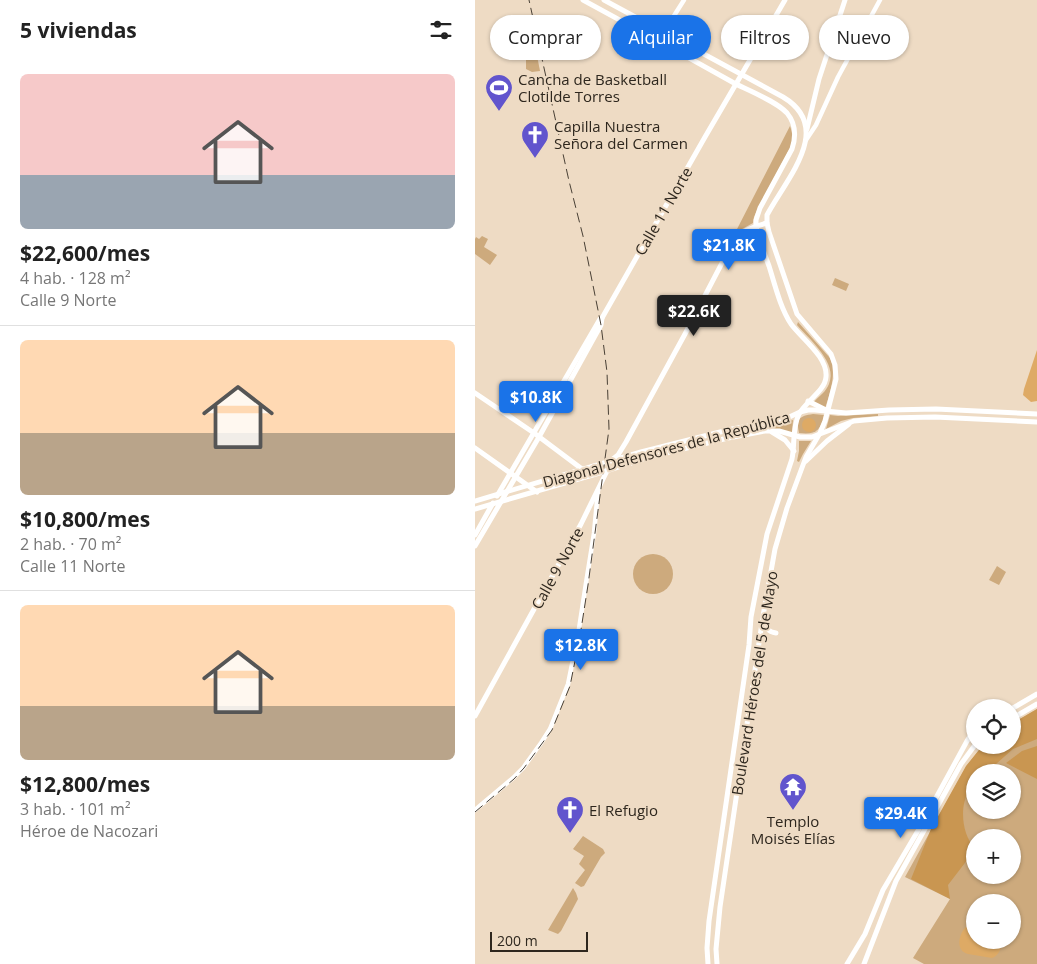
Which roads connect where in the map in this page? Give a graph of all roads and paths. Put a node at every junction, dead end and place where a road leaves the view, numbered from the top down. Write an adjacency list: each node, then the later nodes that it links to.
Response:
1 (583, 0): 7 (main road)
2 (604, 0): 8 (main road)
3 (684, 0): 9 (street)
4 (785, 0): 12 (main road, Calle 11 Norte)
5 (845, 0): 14 (main road)
6 (879, 0): 15 (street)
7 (611, 15)
8 (631, 15)
9 (674, 15)
10 (711, 59): 12 (main road)
11 (692, 60): 13 (main road)
12 (741, 75): 13 (main road, Calle 11 Norte); 14 (main road)
13 (735, 84): 17 (main road); 29 (main road, Calle 11 Norte)
14 (807, 130): 15 (main road)
15 (806, 140): 16 (main road)
16 (767, 223): 17 (main road); 19 (main road, Boulevard Héroes del 5 de Mayo)
17 (756, 226): 20 (main road); 34 (main road)
18 (475, 393): 29 (main road)
19 (832, 396): 21 (main road, Boulevard Héroes del 5 de Mayo); 23 (main road)
20 (809, 401): 21 (main road); 22 (main road); 25 (main road)
21 (828, 411): 22 (main road); 23 (main road); 30 (main road, Boulevard Héroes del 5 de Mayo)
22 (800, 412): 25 (main road, Diagonal Defensores de la República); 31 (main road, Boulevard Héroes del 5 de Mayo)
23 (840, 413): 24 (main road)
24 (1037, 414)
25 (783, 420): 34 (main road, Diagonal Defensores de la República)
26 (854, 420): 27 (main road); 30 (main road); 35 (main road)
27 (1037, 422)
28 (769, 431): 31 (main road, Diagonal Defensores de la República); 33 (main road); 37 (main road, Diagonal Defensores de la República)
29 (537, 435): 36 (main road); 38 (main road, Calle 11 Norte)
30 (819, 435): 31 (main road, Diagonal Defensores de la República); 35 (main road, Boulevard Héroes del 5 de Mayo)
31 (794, 436): 33 (main road, Boulevard Héroes del 5 de Mayo)
32 (475, 448): 38 (main road)
33 (794, 451): 60 (main road, Boulevard Héroes del 5 de Mayo)
34 (607, 462): 36 (main road, Diagonal Defensores de la República)
35 (804, 463): 50 (main road, Boulevard Héroes del 5 de Mayo)
36 (583, 469): 39 (main road, Diagonal Defensores de la República)
37 (607, 471): 40 (main road, Calle 9 Norte); 42 (main road, Diagonal Defensores de la República)
38 (513, 475): 39 (main road); 41 (main road, Calle 11 Norte); 43 (main road, Calle 11 Norte)
39 (528, 486): 41 (main road, Diagonal Defensores de la República); 42 (main road)
40 (598, 489): 56 (main road, Calle 9 Norte); 59 (street)
41 (507, 492): 43 (main road, Diagonal Defensores de la República); 45 (main road, Calle 11 Norte)
42 (537, 492): 45 (main road, Diagonal Defensores de la República)
43 (498, 494): 44 (main road, Diagonal Defensores de la República); 46 (main road, Calle 11 Norte)
44 (475, 501)
45 (501, 502): 46 (main road, Diagonal Defensores de la República); 49 (main road, Calle 11 Norte)
46 (492, 505): 47 (main road, Diagonal Defensores de la República); 48 (main road, Calle 11 Norte)
47 (475, 509)
48 (475, 535)
49 (475, 546)
50 (763, 616): 51 (main road); 61 (main road, Boulevard Héroes del 5 de Mayo)
51 (776, 633)
52 (1037, 694): 53 (main road)
53 (1021, 703)
54 (1037, 704): 55 (main road)
55 (1021, 713)
56 (475, 716)
57 (966, 737): 62 (main road)
58 (968, 754): 63 (main road)
59 (475, 810)
60 (708, 964)
61 (717, 964)
62 (847, 964)
63 (864, 964)

